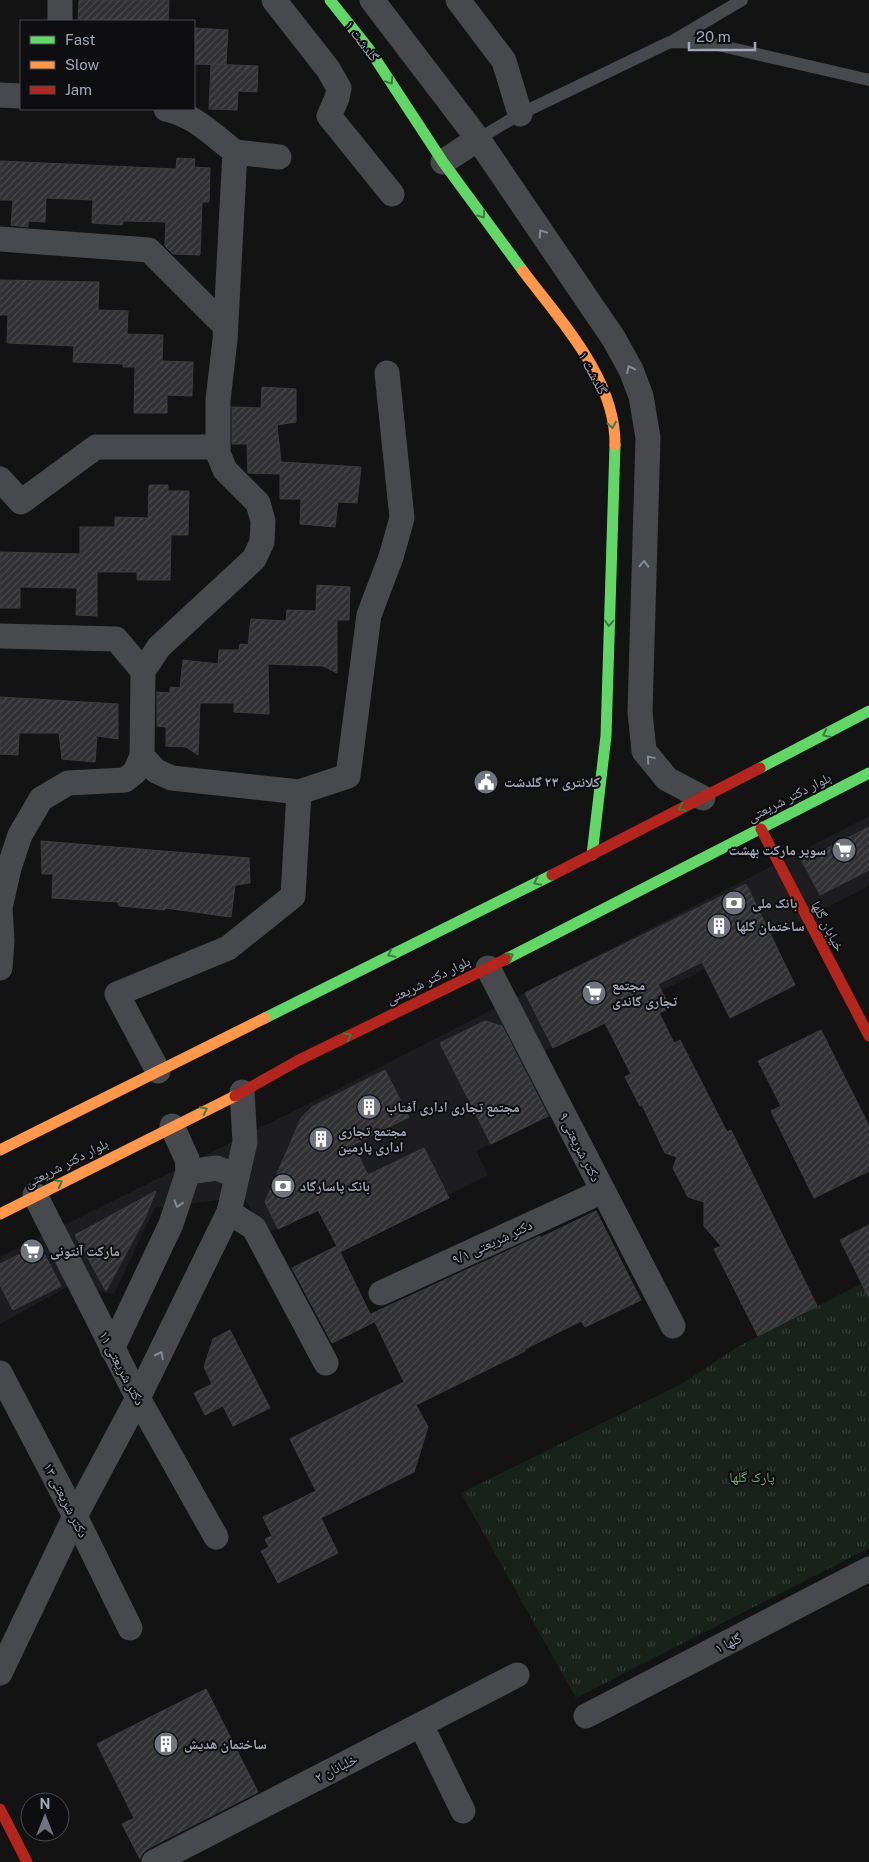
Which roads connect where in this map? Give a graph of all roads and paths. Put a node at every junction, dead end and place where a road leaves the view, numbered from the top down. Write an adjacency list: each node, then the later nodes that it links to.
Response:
1 (60, 0): 7 (street)
2 (274, 0): 18 (street)
3 (330, 0): 17 (main road, گلدشت ۱, one-way to 17)
4 (372, 0): 14 (street)
5 (458, 0): 13 (street)
6 (742, 0): 8 (lane)
7 (60, 20)
8 (670, 42): 9 (lane); 13 (lane)
9 (869, 80)
10 (0, 95): 11 (street)
11 (20, 96)
12 (171, 110): 15 (street)
13 (520, 114): 14 (lane)
14 (478, 139): 17 (street); 25 (street, one-way to 14)
15 (235, 152): 16 (street); 20 (street)
16 (279, 156)
17 (443, 162): 24 (main road, گلدشت ۱, one-way to 24)
18 (392, 194)
19 (0, 239): 20 (street)
20 (225, 326): 22 (street)
21 (387, 373): 31 (street)
22 (218, 447): 23 (street); 27 (street)
23 (0, 479)
24 (610, 596): 25 (street); 34 (main road, گلدشت ۱, one-way to 34)
25 (643, 596): 32 (street, one-way to 25)
26 (0, 636): 27 (street)
27 (143, 671): 29 (street)
28 (869, 711): 32 (main road, one-way to 32)
29 (142, 756): 31 (street); 35 (street)
30 (869, 773): 33 (main road, بلوار دکتر شریعتی)
31 (298, 792): 38 (street)
32 (702, 798): 34 (main road, one-way to 34)
33 (761, 829): 36 (main road, بلوار دکتر شریعتی, one-way to 33); 37 (main road, خیابان گلها)
34 (592, 855): 38 (main road, one-way to 38)
35 (0, 968)
36 (488, 968): 39 (main road, بلوار دکتر شریعتی, one-way to 36); 44 (street, دکتر شریعتی ۹)
37 (869, 1036)
38 (158, 1071): 41 (main road)
39 (242, 1092): 40 (main road, بلوار دکتر شریعتی, one-way to 39); 43 (street)
40 (172, 1126): 42 (street); 45 (main road, بلوار دکتر شریعتی, one-way to 40)
41 (0, 1150)
42 (188, 1172): 43 (street); 50 (street, one-way to 50)
43 (236, 1176): 46 (street)
44 (603, 1191): 48 (street, دکتر شریعتی ۹/۱); 49 (street, دکتر شریعتی ۹)
45 (35, 1195): 47 (main road, بلوار دکتر شریعتی); 50 (street, ۱۱ دکتر شریعتی)
46 (229, 1212): 51 (street); 53 (street, one-way to 46)
47 (0, 1214)
48 (381, 1293)
49 (673, 1326)
50 (112, 1349): 53 (street, ۱۱ دکتر شریعتی)
51 (326, 1363)
52 (0, 1373): 54 (street, ۱۳ دکتر شریعتی)
53 (138, 1398): 54 (street); 55 (street, ۱۱ دکتر شریعتی)
54 (75, 1516): 57 (street, ۱۳ دکتر شریعتی); 58 (street)
55 (216, 1537)
56 (869, 1569): 60 (street, ۱ گلها)
57 (130, 1628)
58 (0, 1673)
59 (518, 1675): 61 (street, ۲ خلبانان)
60 (586, 1716)
61 (421, 1724): 62 (street); 65 (street, ۲ خلبانان)
62 (463, 1811)
63 (1, 1812): 64 (main road)
64 (27, 1862)
65 (154, 1862)

